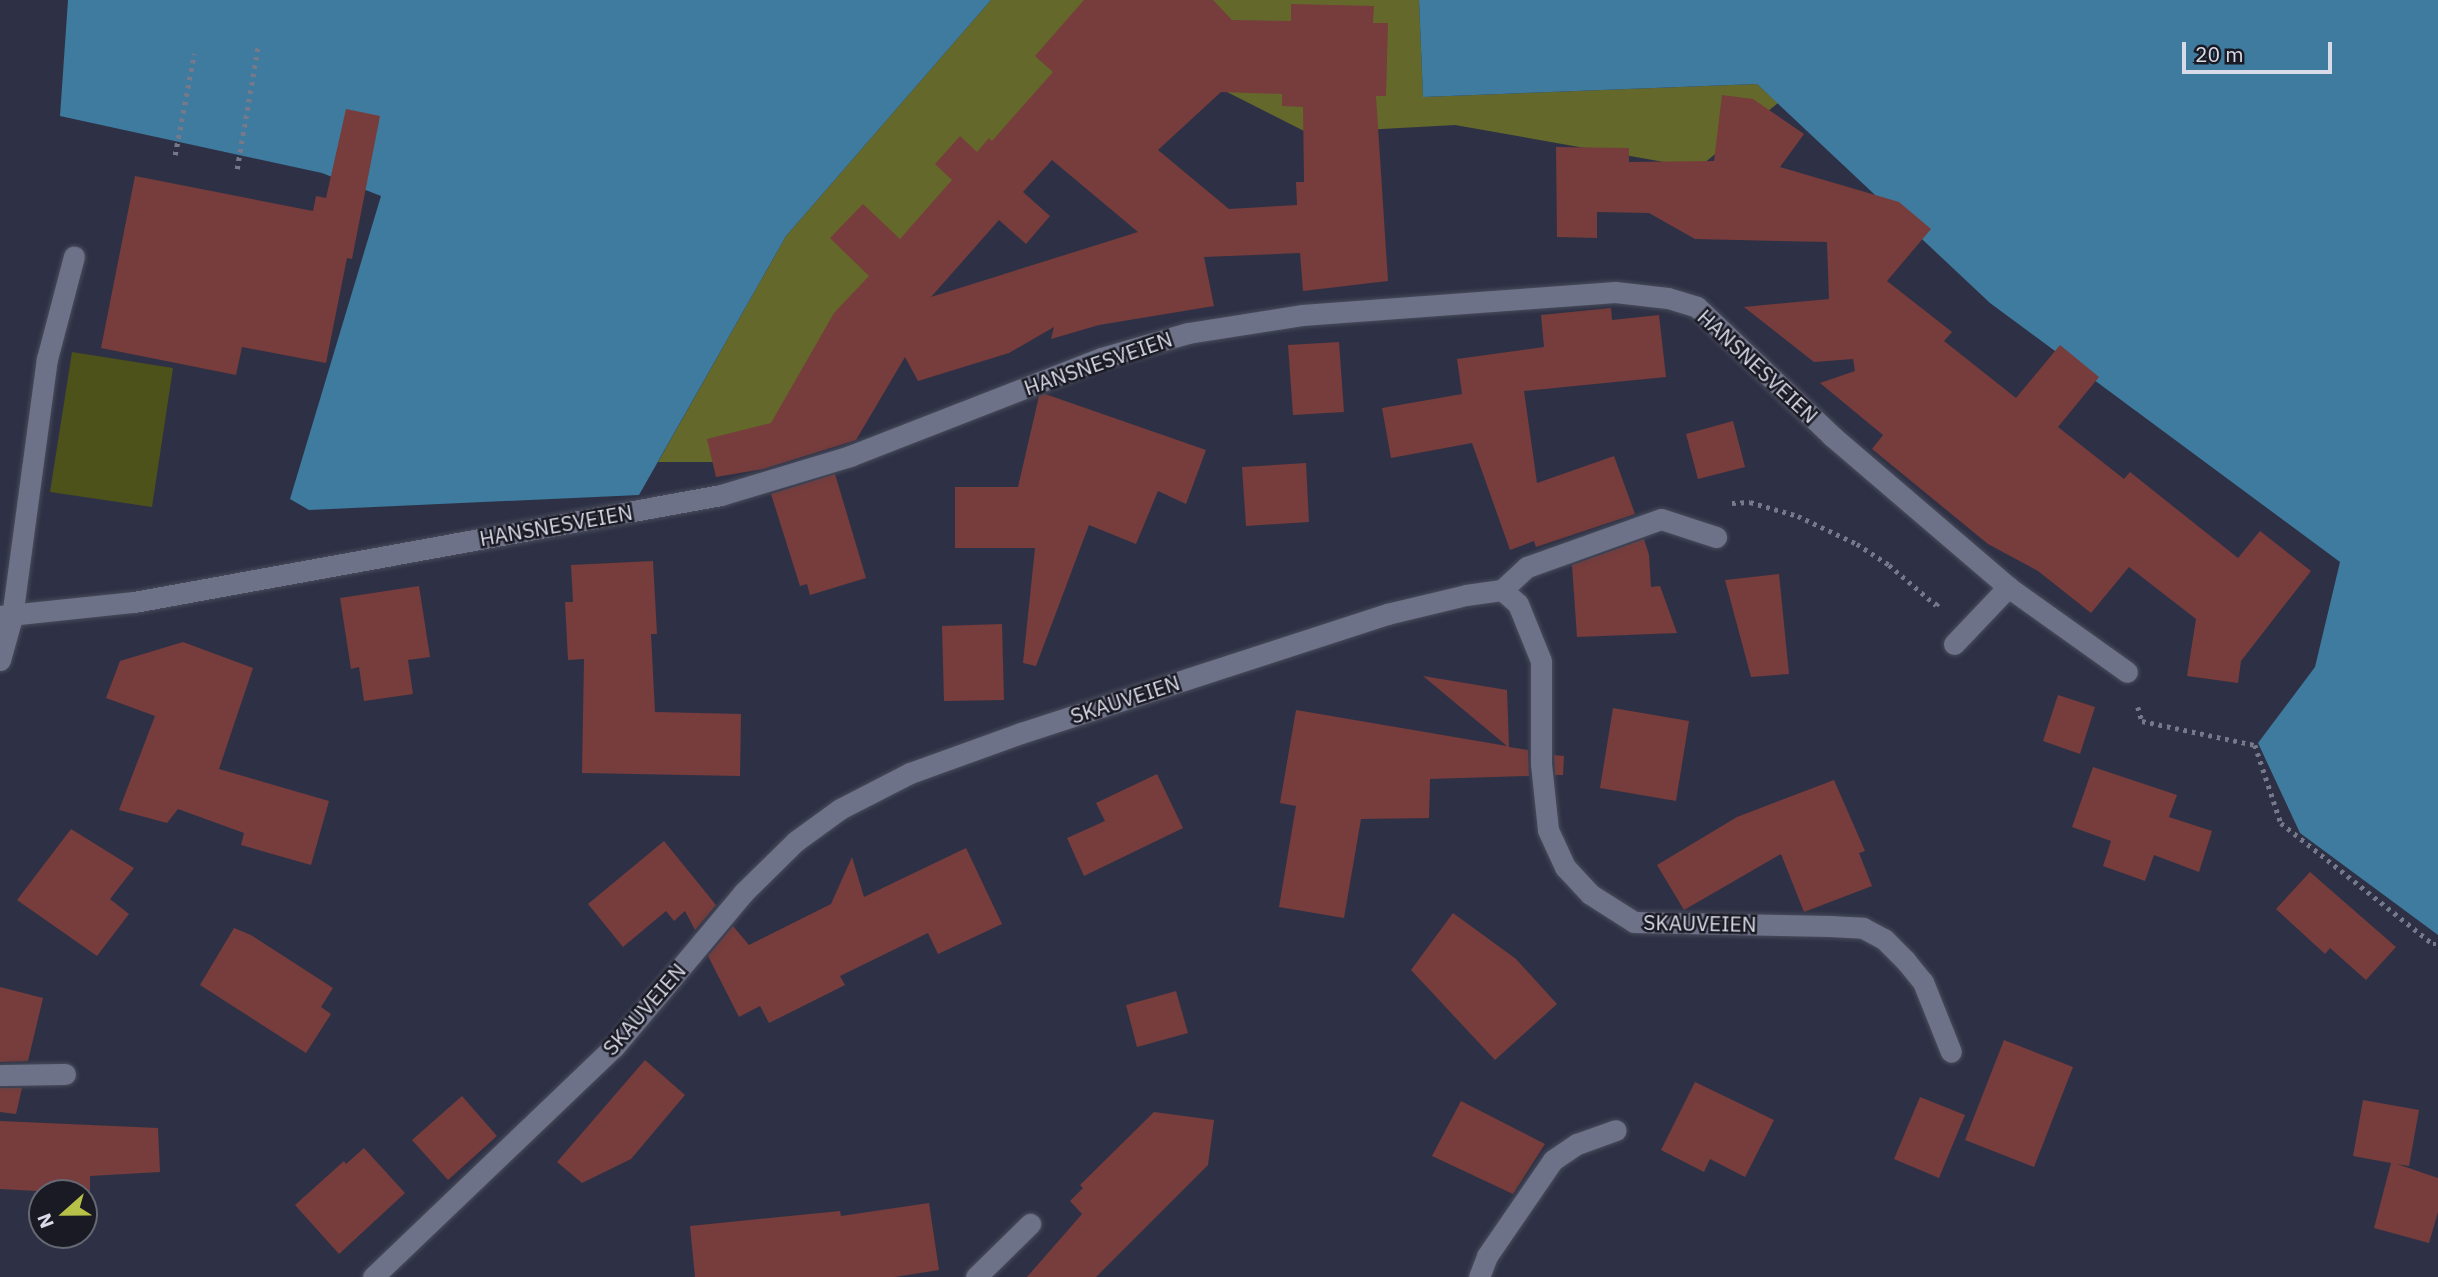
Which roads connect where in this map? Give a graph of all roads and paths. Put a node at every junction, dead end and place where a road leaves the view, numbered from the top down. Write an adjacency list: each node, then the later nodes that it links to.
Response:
1 (258, 47): 4 (path)
2 (194, 54): 3 (path)
3 (175, 155)
4 (237, 169)
5 (74, 256): 11 (street)
6 (1722, 503): 10 (path)
7 (1716, 537): 9 (street)
8 (2008, 587): 11 (street, HANSNESVEIEN); 12 (street); 14 (street, HANSNESVEIEN)
9 (1502, 590): 16 (street, SKAUVEIEN); 21 (street, SKAUVEIEN)
10 (1945, 596)
11 (6, 616): 13 (street)
12 (1954, 644)
13 (0, 660)
14 (2127, 673): 15 (path)
15 (2438, 944)
16 (1951, 1052)
17 (65, 1074): 18 (street)
18 (0, 1075)
19 (1616, 1130): 23 (street)
20 (1030, 1224): 22 (street)
21 (373, 1277)
22 (975, 1277)
23 (1479, 1277)

